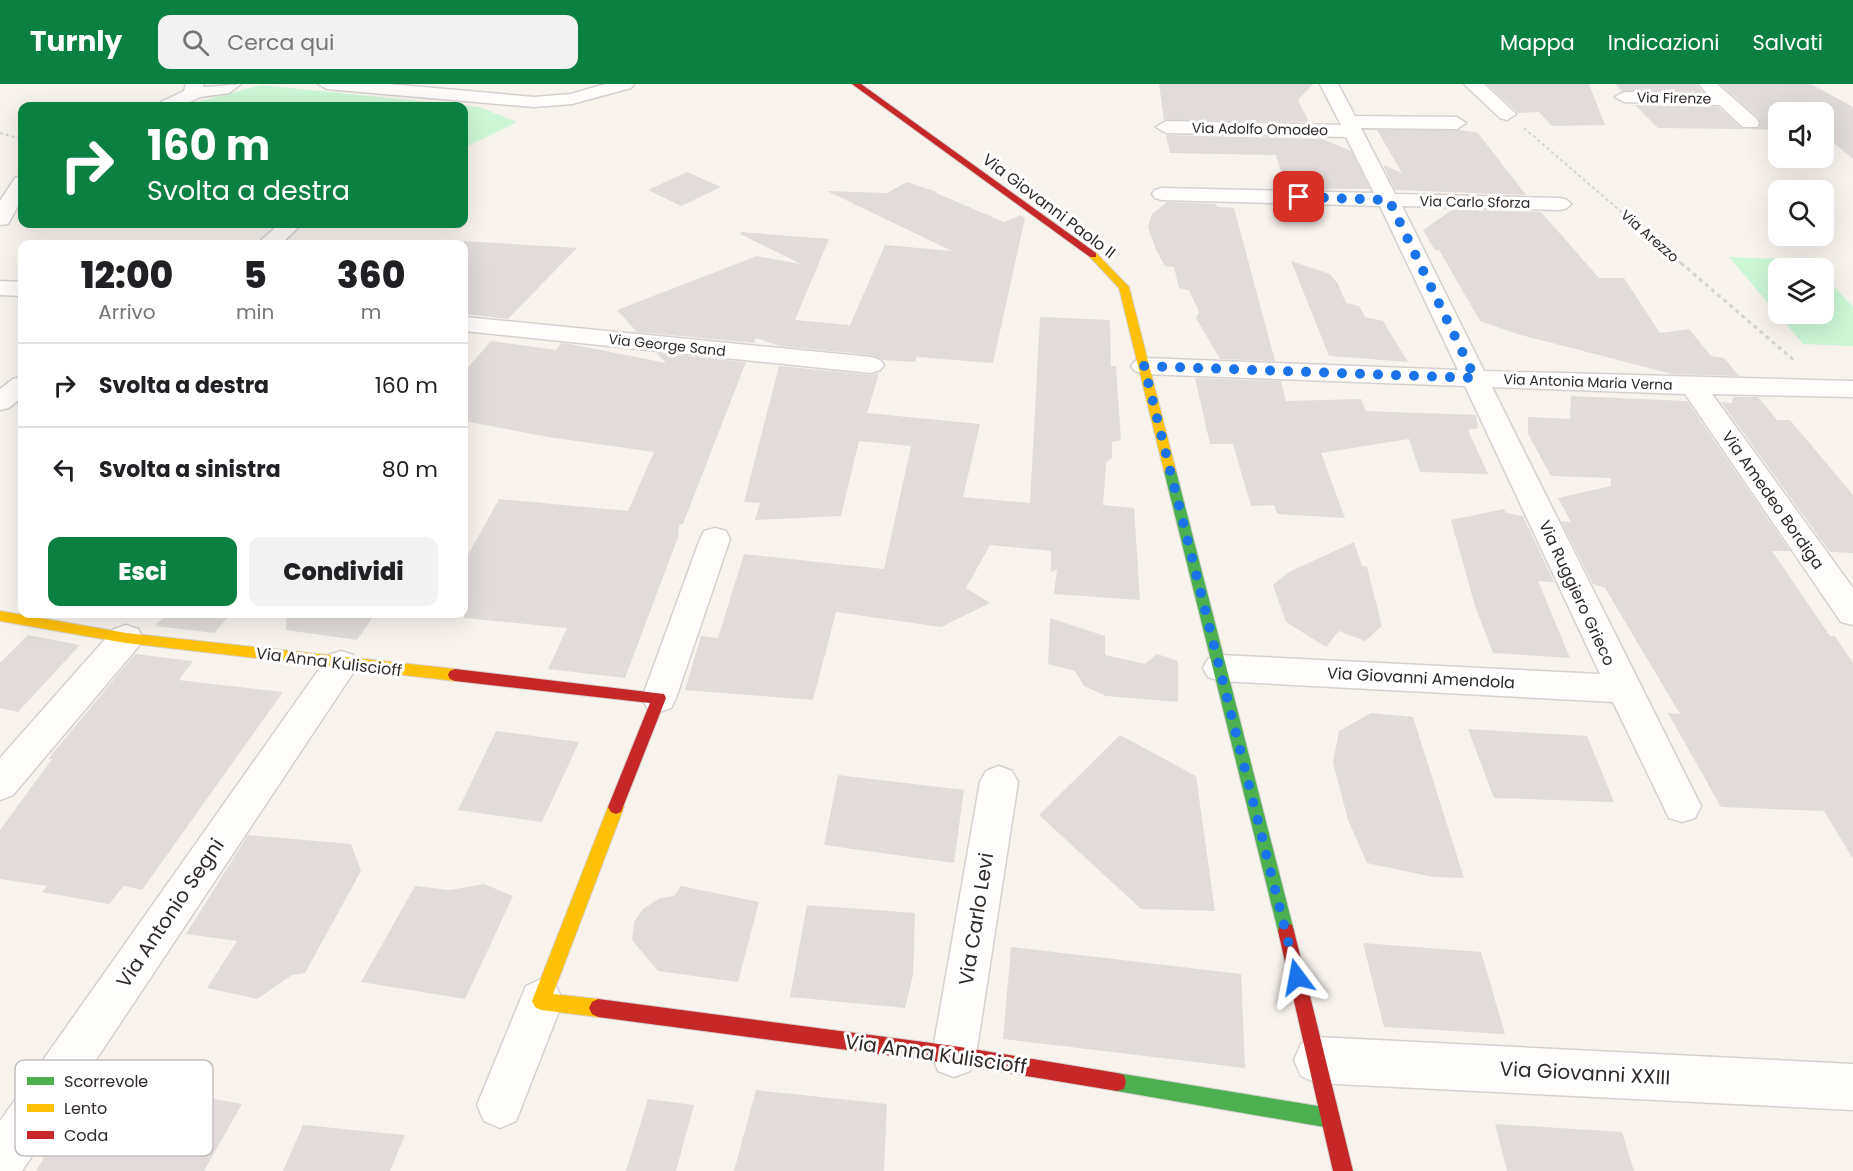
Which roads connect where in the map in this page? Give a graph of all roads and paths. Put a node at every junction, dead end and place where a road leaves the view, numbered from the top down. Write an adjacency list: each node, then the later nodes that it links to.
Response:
1 (232, 84): 8 (street)
2 (327, 84): 3 (street)
3 (624, 84)
4 (856, 84): 31 (street, Via Giovanni Paolo II)
5 (1329, 84): 17 (street, Via Ruggiero Grieco)
6 (1473, 84): 12 (street)
7 (1706, 84): 10 (street, Via Firenze)
8 (196, 88): 11 (street)
9 (1626, 91): 10 (street, Via Firenze); 13 (street, Via Firenze)
10 (1724, 100): 15 (street, Via Firenze)
11 (174, 102)
12 (1507, 114): 35 (path, Via Arezzo)
13 (1619, 118)
14 (1457, 123): 17 (street, Via Adolfo Omodeo)
15 (1750, 123)
16 (1166, 127): 17 (street, Via Adolfo Omodeo)
17 (1351, 127): 22 (street, Via Ruggiero Grieco)
18 (0, 133): 19 (path)
19 (18, 138)
20 (14, 182): 24 (street)
21 (1162, 194): 22 (street, Via Carlo Sforza)
22 (1389, 200): 23 (street, Via Carlo Sforza); 32 (street, Via Ruggiero Grieco)
23 (1560, 204)
24 (0, 219)
25 (286, 228): 26 (street)
26 (273, 240)
27 (0, 288): 28 (street)
28 (18, 289)
29 (468, 324): 30 (street, Via George Sand)
30 (871, 365)
31 (1144, 366): 32 (street, Via Antonia Maria Verna); 46 (street, Via Giovanni Paolo II)
32 (1475, 378): 33 (street, Via Antonia Maria Verna); 47 (street, Via Ruggiero Grieco)
33 (1693, 386): 35 (street, Via Antonia Maria Verna); 39 (street, Via Amedeo Bordiga)
34 (18, 388): 37 (street)
35 (1827, 388): 36 (street, Via Antonia Maria Verna)
36 (1853, 389)
37 (0, 402)
38 (715, 539): 48 (street)
39 (1853, 613)
40 (0, 616): 41 (street, Via Anna Kuliscioff)
41 (18, 617)
42 (28, 618): 43 (street, Via Anna Kuliscioff)
43 (55, 620): 44 (street, Via Anna Kuliscioff)
44 (126, 638): 45 (street, Via Anna Kuliscioff); 50 (street)
45 (341, 664): 48 (street, Via Anna Kuliscioff); 54 (street, Via Antonio Segni)
46 (1220, 668): 47 (street, Via Giovanni Amendola); 55 (street, Via Giovanni Paolo II)
47 (1622, 689): 51 (street, Via Ruggiero Grieco)
48 (659, 698): 52 (street)
49 (999, 782): 53 (street, Via Carlo Levi)
50 (0, 784)
51 (1682, 806)
52 (541, 1001): 53 (street, Via Anna Kuliscioff); 57 (street)
53 (954, 1055): 58 (street, Via Anna Kuliscioff)
54 (70, 1060)
55 (1317, 1060): 56 (street, Via Giovanni XXIII); 58 (street, Via Giovanni Paolo II)
56 (1853, 1086)
57 (500, 1105)
58 (1330, 1118): 61 (street, Via Giovanni Paolo II)
59 (15, 1140): 60 (street, Via Antonio Segni)
60 (0, 1162)
61 (1343, 1171)

